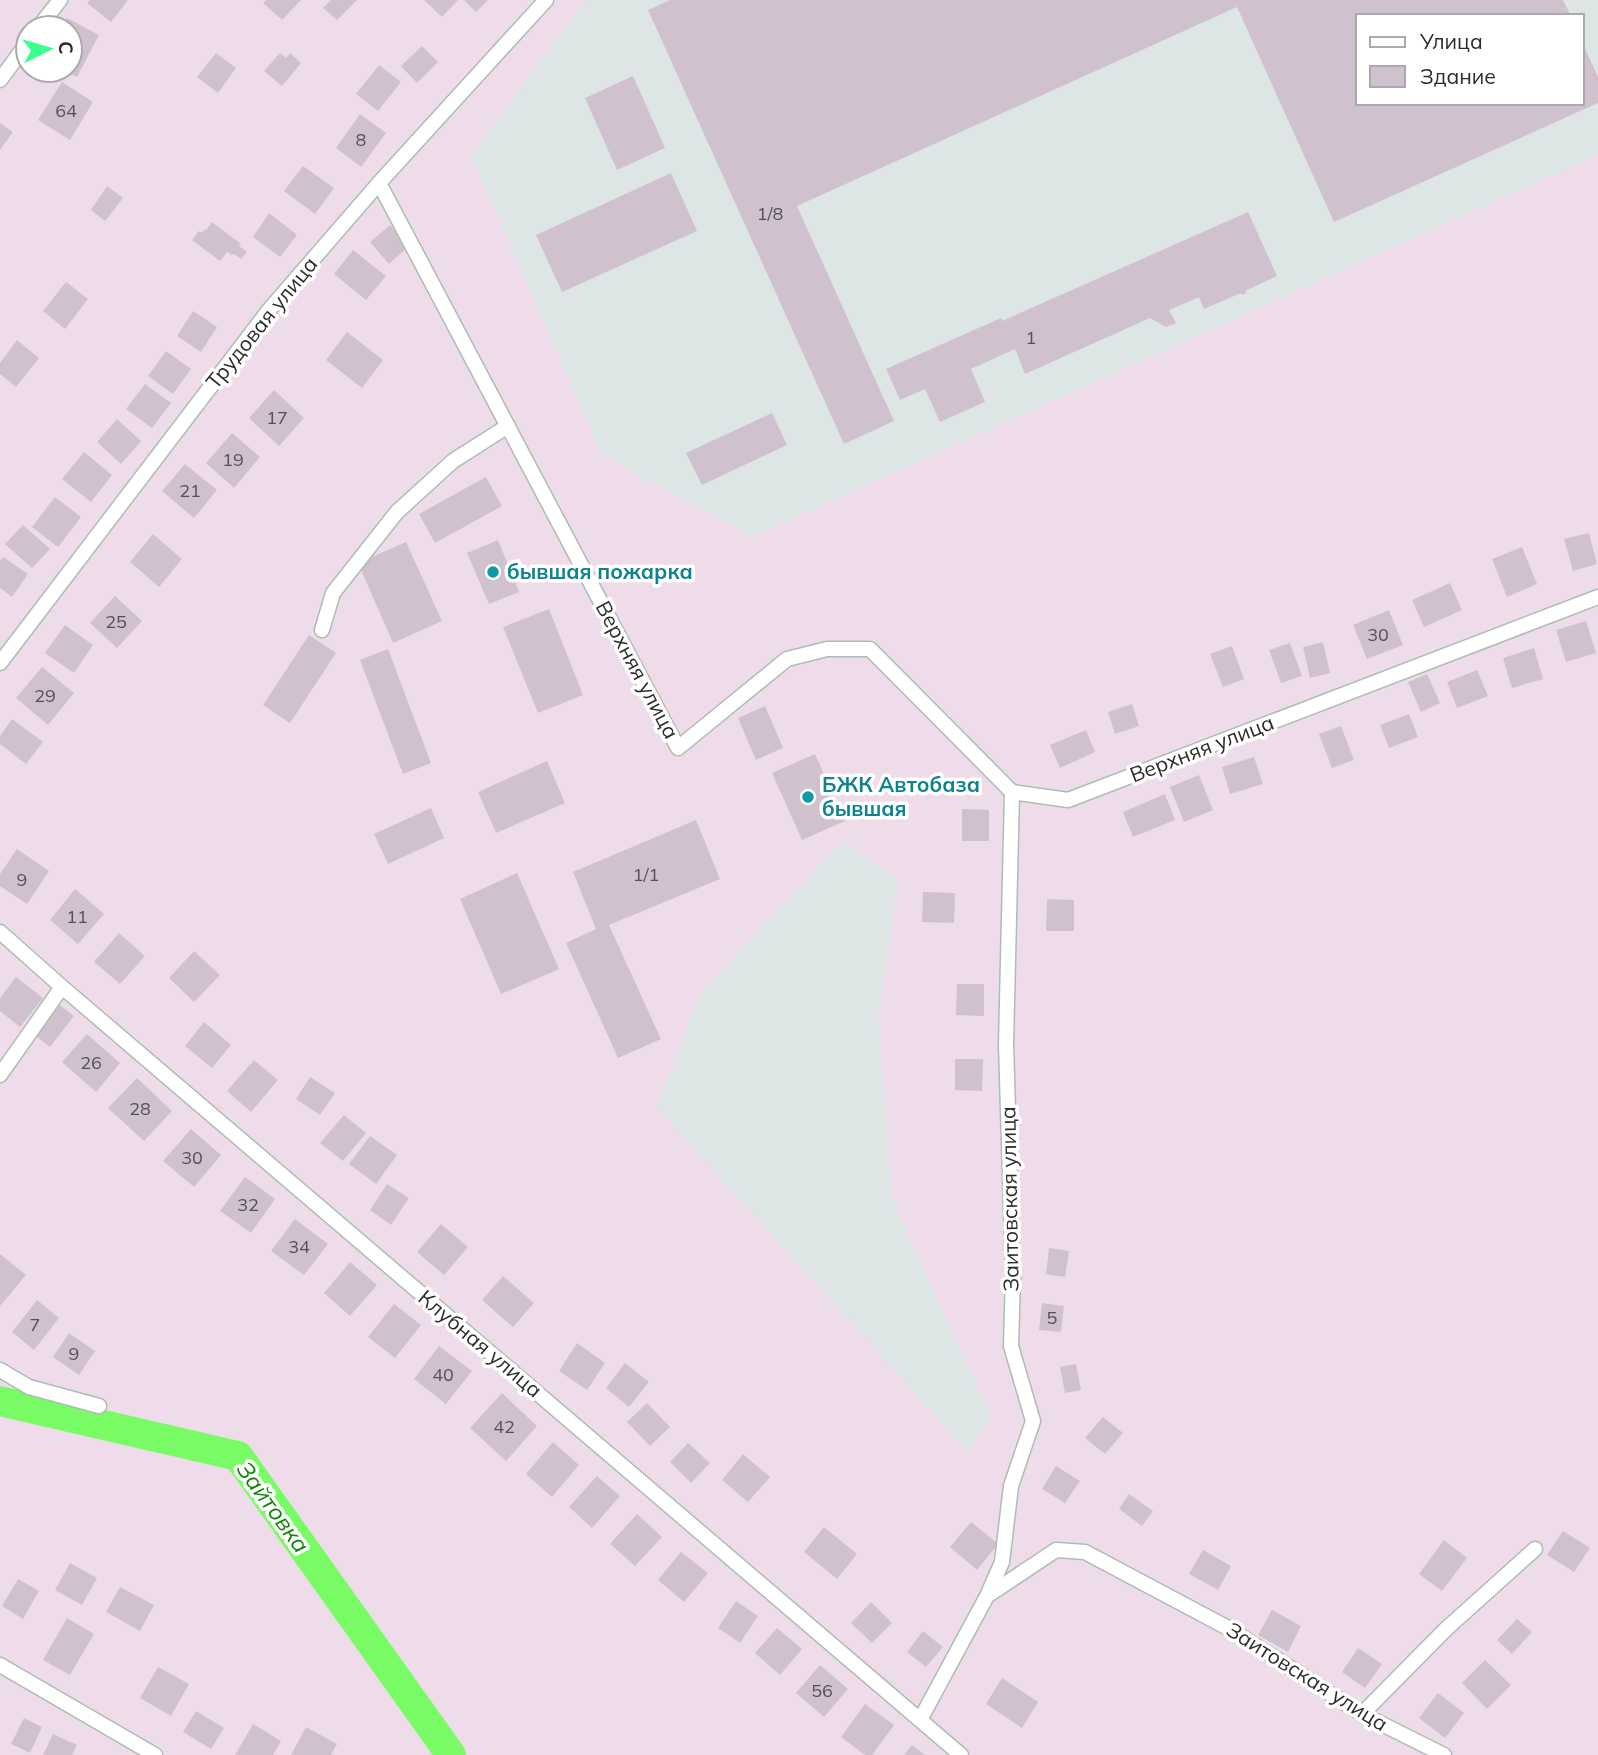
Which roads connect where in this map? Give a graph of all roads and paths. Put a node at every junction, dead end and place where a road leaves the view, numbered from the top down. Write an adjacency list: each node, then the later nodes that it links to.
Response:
1 (60, 0): 3 (street)
2 (546, 0): 6 (street, Трудовая улица)
3 (49, 14)
4 (14, 61): 5 (street)
5 (0, 80)
6 (379, 183): 7 (street, Верхняя улица); 10 (street, Трудовая улица)
7 (508, 426): 9 (street); 11 (street, Верхняя улица)
8 (1598, 597): 11 (street, Верхняя улица)
9 (322, 630)
10 (0, 663)
11 (1012, 792): 18 (street, Заитовская улица)
12 (0, 932): 13 (street, Клубная улица)
13 (62, 988): 14 (street); 21 (street, Клубная улица)
14 (0, 1075)
15 (0, 1370): 16 (street)
16 (99, 1406)
17 (1535, 1549): 20 (street)
18 (986, 1596): 20 (street, Заитовская улица); 21 (street, Заитовская улица)
19 (0, 1665): 23 (street)
20 (1362, 1714): 22 (street, Заитовская улица)
21 (920, 1720): 24 (street, Клубная улица)
22 (1438, 1754)
23 (155, 1755)
24 (961, 1755)

